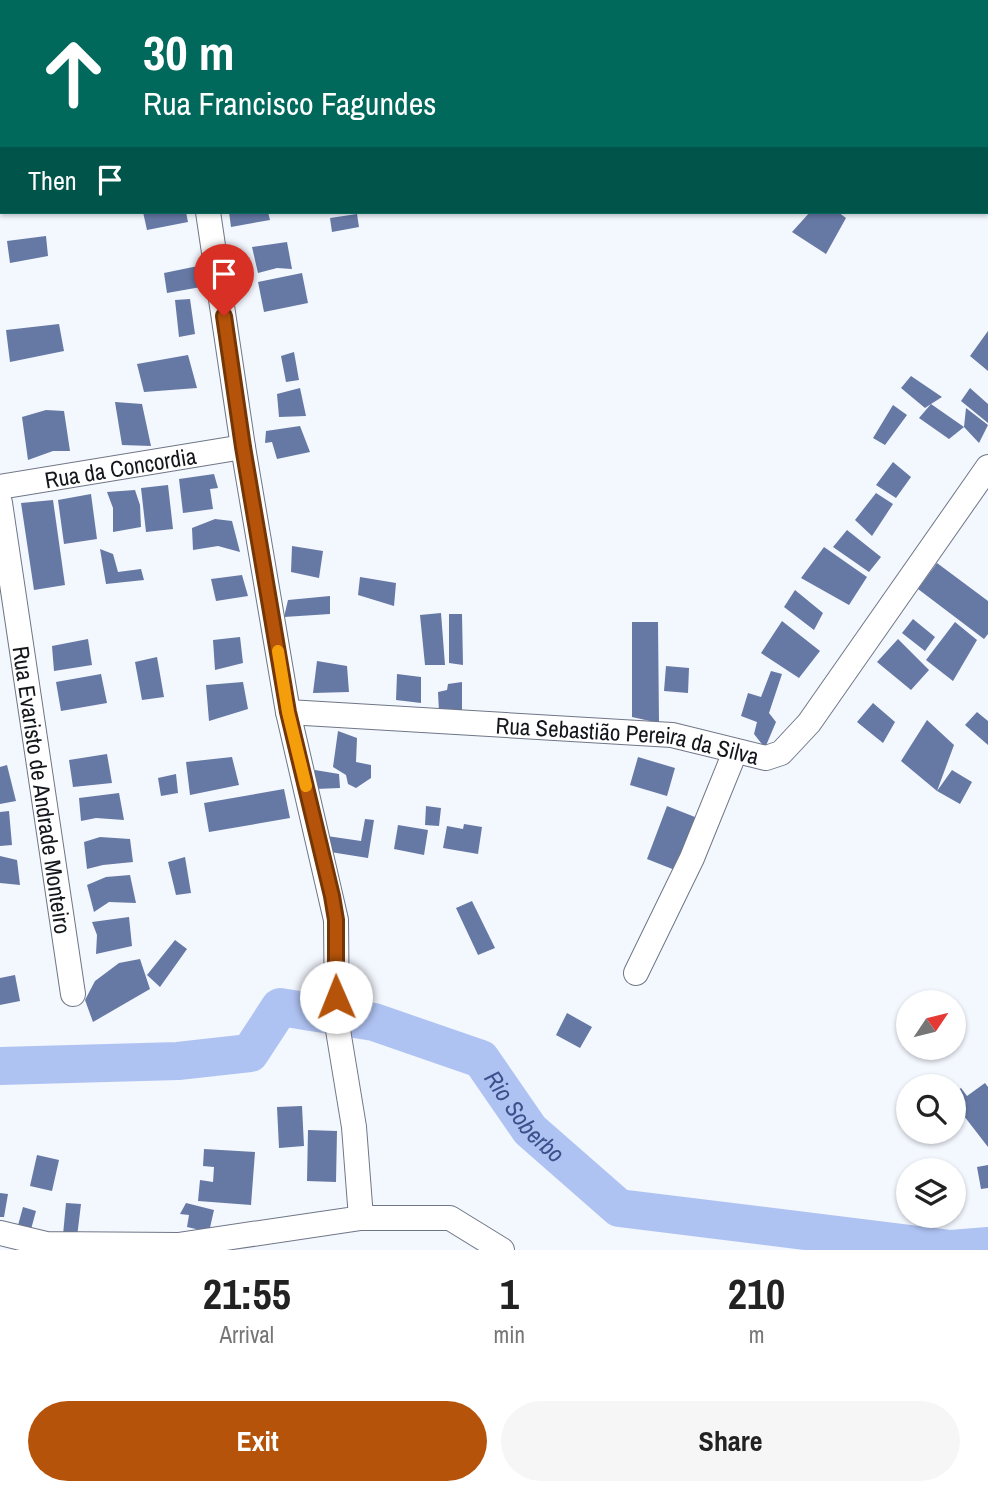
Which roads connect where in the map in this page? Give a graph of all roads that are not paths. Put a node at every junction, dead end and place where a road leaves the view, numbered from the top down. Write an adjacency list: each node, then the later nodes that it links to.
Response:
1 (208, 214): 2 (street)
2 (243, 447): 4 (street, Rua da Concordia); 6 (street)
3 (988, 467): 7 (street, Rua Sebastião Pereira da Silva)
4 (0, 487)
5 (0, 503): 9 (street, Rua Evaristo de Andrade Monteiro)
6 (288, 712): 7 (street, Rua Sebastião Pereira da Silva); 10 (street)
7 (735, 752): 8 (street)
8 (636, 972)
9 (73, 994)
10 (361, 1218): 11 (street); 12 (street)
11 (0, 1233)
12 (502, 1250)

